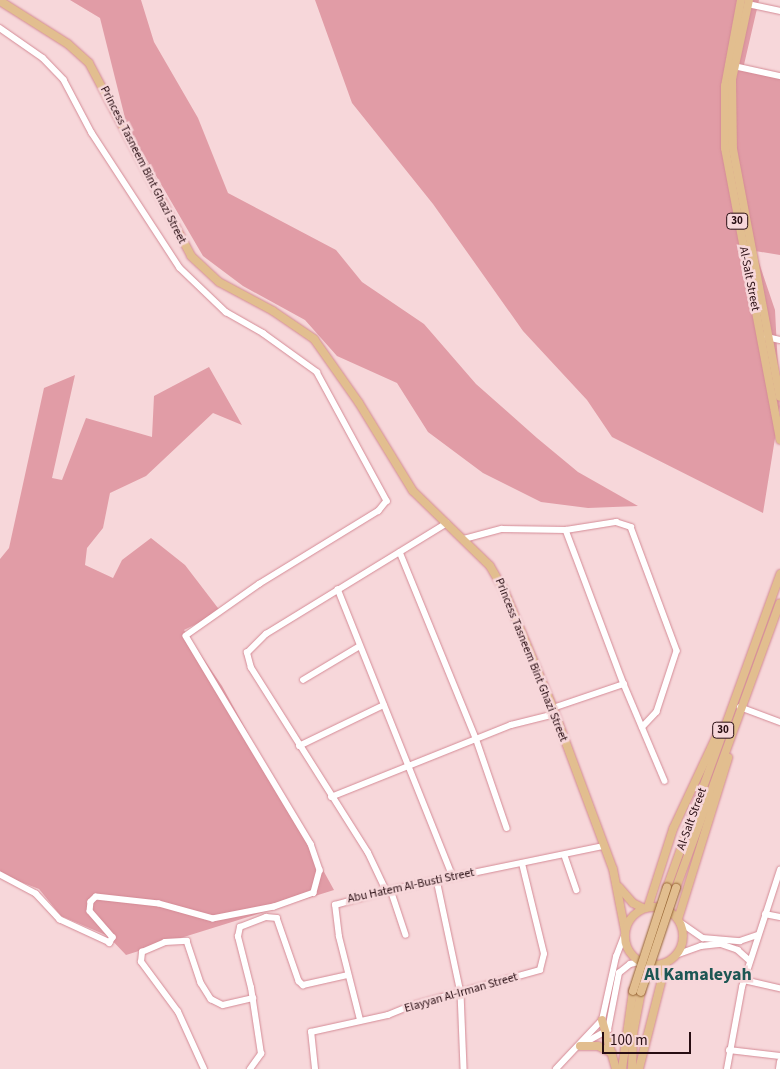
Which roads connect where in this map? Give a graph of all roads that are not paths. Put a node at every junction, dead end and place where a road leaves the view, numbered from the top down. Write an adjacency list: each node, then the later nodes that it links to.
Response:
1 (0, 1): 11 (main road, Princess Tasneem Bint Ghazi Street)
2 (746, 1): 3 (street); 5 (main road, Al-Salt Street / 30); 10 (main road, Al-Salt Street / 30)
3 (780, 11)
4 (0, 28): 38 (street)
5 (734, 66): 6 (street); 7 (main road, Al-Salt Street / 30)
6 (780, 76)
7 (767, 337): 8 (street); 9 (main road, Al-Salt Street / 30)
8 (780, 340)
9 (780, 397)
10 (780, 440)
11 (447, 523): 13 (main road, Princess Tasneem Bint Ghazi Street); 14 (street)
12 (566, 530): 13 (street); 20 (street); 26 (street)
13 (464, 539): 23 (main road, Princess Tasneem Bint Ghazi Street)
14 (400, 552): 16 (street); 28 (street)
15 (780, 574): 25 (main road, Al-Salt Street / 30)
16 (338, 589): 18 (street); 29 (street)
17 (780, 603): 22 (main road, Al-Salt Street / 30)
18 (360, 646): 19 (street); 21 (street)
19 (303, 680)
20 (624, 684): 23 (street); 26 (street)
21 (384, 706): 29 (street); 30 (street)
22 (740, 707): 24 (street); 27 (main road, Al-Salt Street / 30)
23 (554, 711): 28 (street); 34 (main road, Princess Tasneem Bint Ghazi Street)
24 (780, 722)
25 (725, 724): 44 (main road); 59 (main road, Al-Salt Street / 30, bridge)
26 (643, 727): 31 (street)
27 (731, 736): 47 (main road); 59 (main road, Al-Salt Street / 30, bridge)
28 (476, 738): 30 (street); 33 (street)
29 (299, 746): 32 (street)
30 (408, 765): 32 (street); 39 (street)
31 (665, 781)
32 (331, 797): 43 (street)
33 (507, 828)
34 (604, 846): 35 (street, Abu Hatem Al-Busti Street); 41 (main road, Princess Tasneem Bint Ghazi Street)
35 (565, 856): 36 (street, Abu Hatem Al-Busti Street); 42 (street)
36 (522, 864): 39 (street, Abu Hatem Al-Busti Street); 60 (street, Elayyan Al-Irman Street)
37 (780, 870): 45 (street)
38 (0, 875)
39 (454, 877): 40 (street, Abu Hatem Al-Busti Street)
40 (437, 880): 43 (street, Abu Hatem Al-Busti Street); 60 (street)
41 (616, 884): 44 (main road, Princess Tasneem Bint Ghazi Street); 48 (main road, Princess Tasneem Bint Ghazi Street)
42 (578, 890)
43 (389, 891): 49 (street); 56 (street, Abu Hatem Al-Busti Street)
44 (646, 908): 47 (main road); 48 (main road)
45 (765, 914): 46 (street); 50 (street)
46 (780, 916)
47 (679, 921): 51 (street); 52 (main road)
48 (624, 934): 54 (main road); 63 (street)
49 (406, 935)
50 (757, 935): 51 (street); 53 (street)
51 (721, 942): 52 (street); 53 (street)
52 (676, 955): 55 (main road)
53 (749, 960): 57 (street)
54 (640, 962): 55 (main road); 64 (street)
55 (666, 963): 78 (main road)
56 (348, 975): 61 (street); 62 (street, Abu Hatem Al-Busti Street)
57 (744, 980): 58 (street); 66 (street)
58 (780, 988)
59 (637, 991): 76 (main road, Al-Salt Street / 30); 77 (main road, Al-Salt Street / 30)
60 (461, 992): 62 (street, Elayyan Al-Irman Street); 73 (street)
61 (253, 998): 70 (street); 71 (street)
62 (360, 1020): 72 (street, Elayyan Al-Irman Street)
63 (602, 1020): 64 (main road); 65 (street)
64 (608, 1030): 65 (street); 67 (main road)
65 (578, 1047): 67 (main road); 74 (street)
66 (730, 1050): 68 (street); 79 (street)
67 (612, 1053): 75 (main road)
68 (780, 1056)
69 (780, 1062): 80 (street)
70 (204, 1069)
71 (250, 1069)
72 (315, 1069)
73 (464, 1069)
74 (556, 1069)
75 (616, 1069)
76 (622, 1069)
77 (632, 1069)
78 (639, 1069)
79 (727, 1069)
80 (779, 1069)

